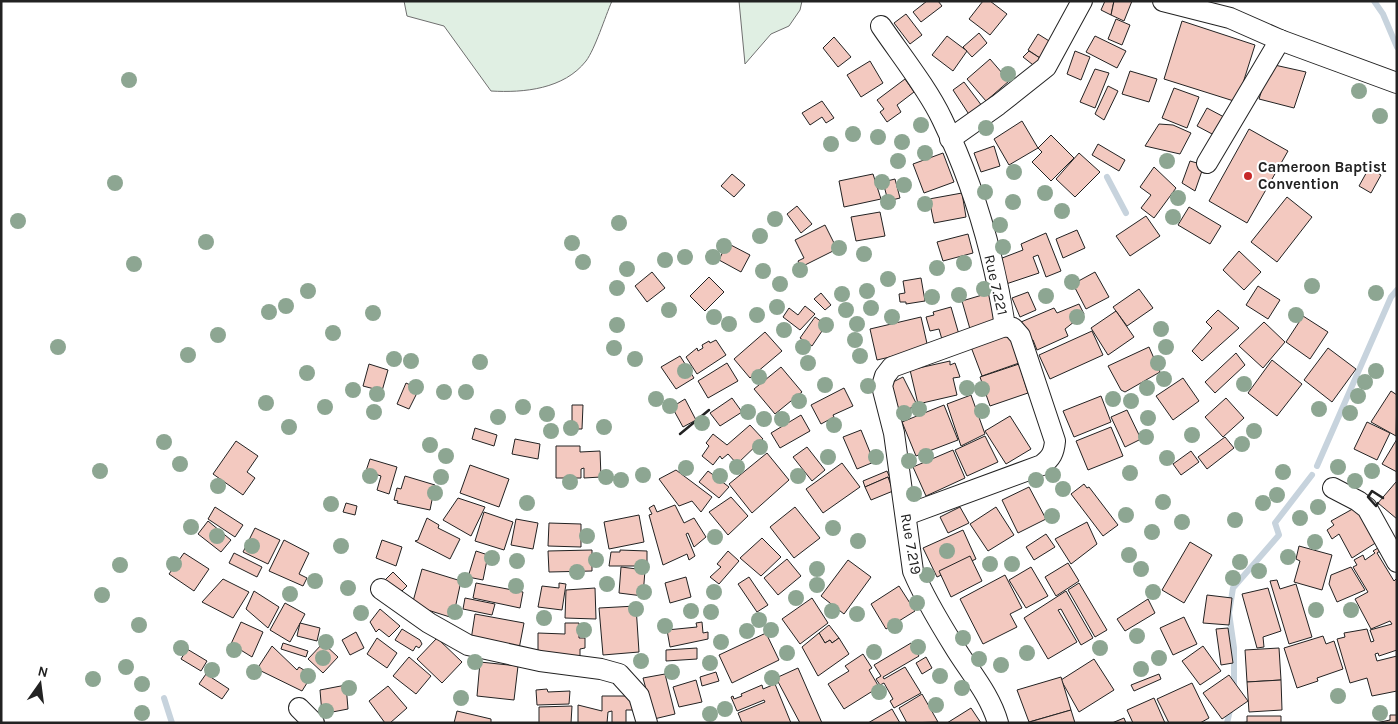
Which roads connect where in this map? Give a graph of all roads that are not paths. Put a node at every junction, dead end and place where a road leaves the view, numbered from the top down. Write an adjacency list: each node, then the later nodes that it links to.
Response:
1 (1082, 1): 6 (street)
2 (1163, 1): 4 (street)
3 (881, 26): 6 (street, Rue 7.221)
4 (1280, 40): 5 (street); 7 (street)
5 (1397, 83)
6 (950, 139): 8 (street, Rue 7.221)
7 (1207, 163)
8 (1005, 326): 10 (street, Rue 7.219); 10 (street, Rue 7.221)
9 (1333, 488): 11 (street)
10 (906, 515): 16 (street, Rue 7.219)
11 (1397, 562)
12 (381, 589): 15 (street)
13 (299, 708): 14 (street)
14 (314, 723)
15 (647, 723)
16 (998, 723)

